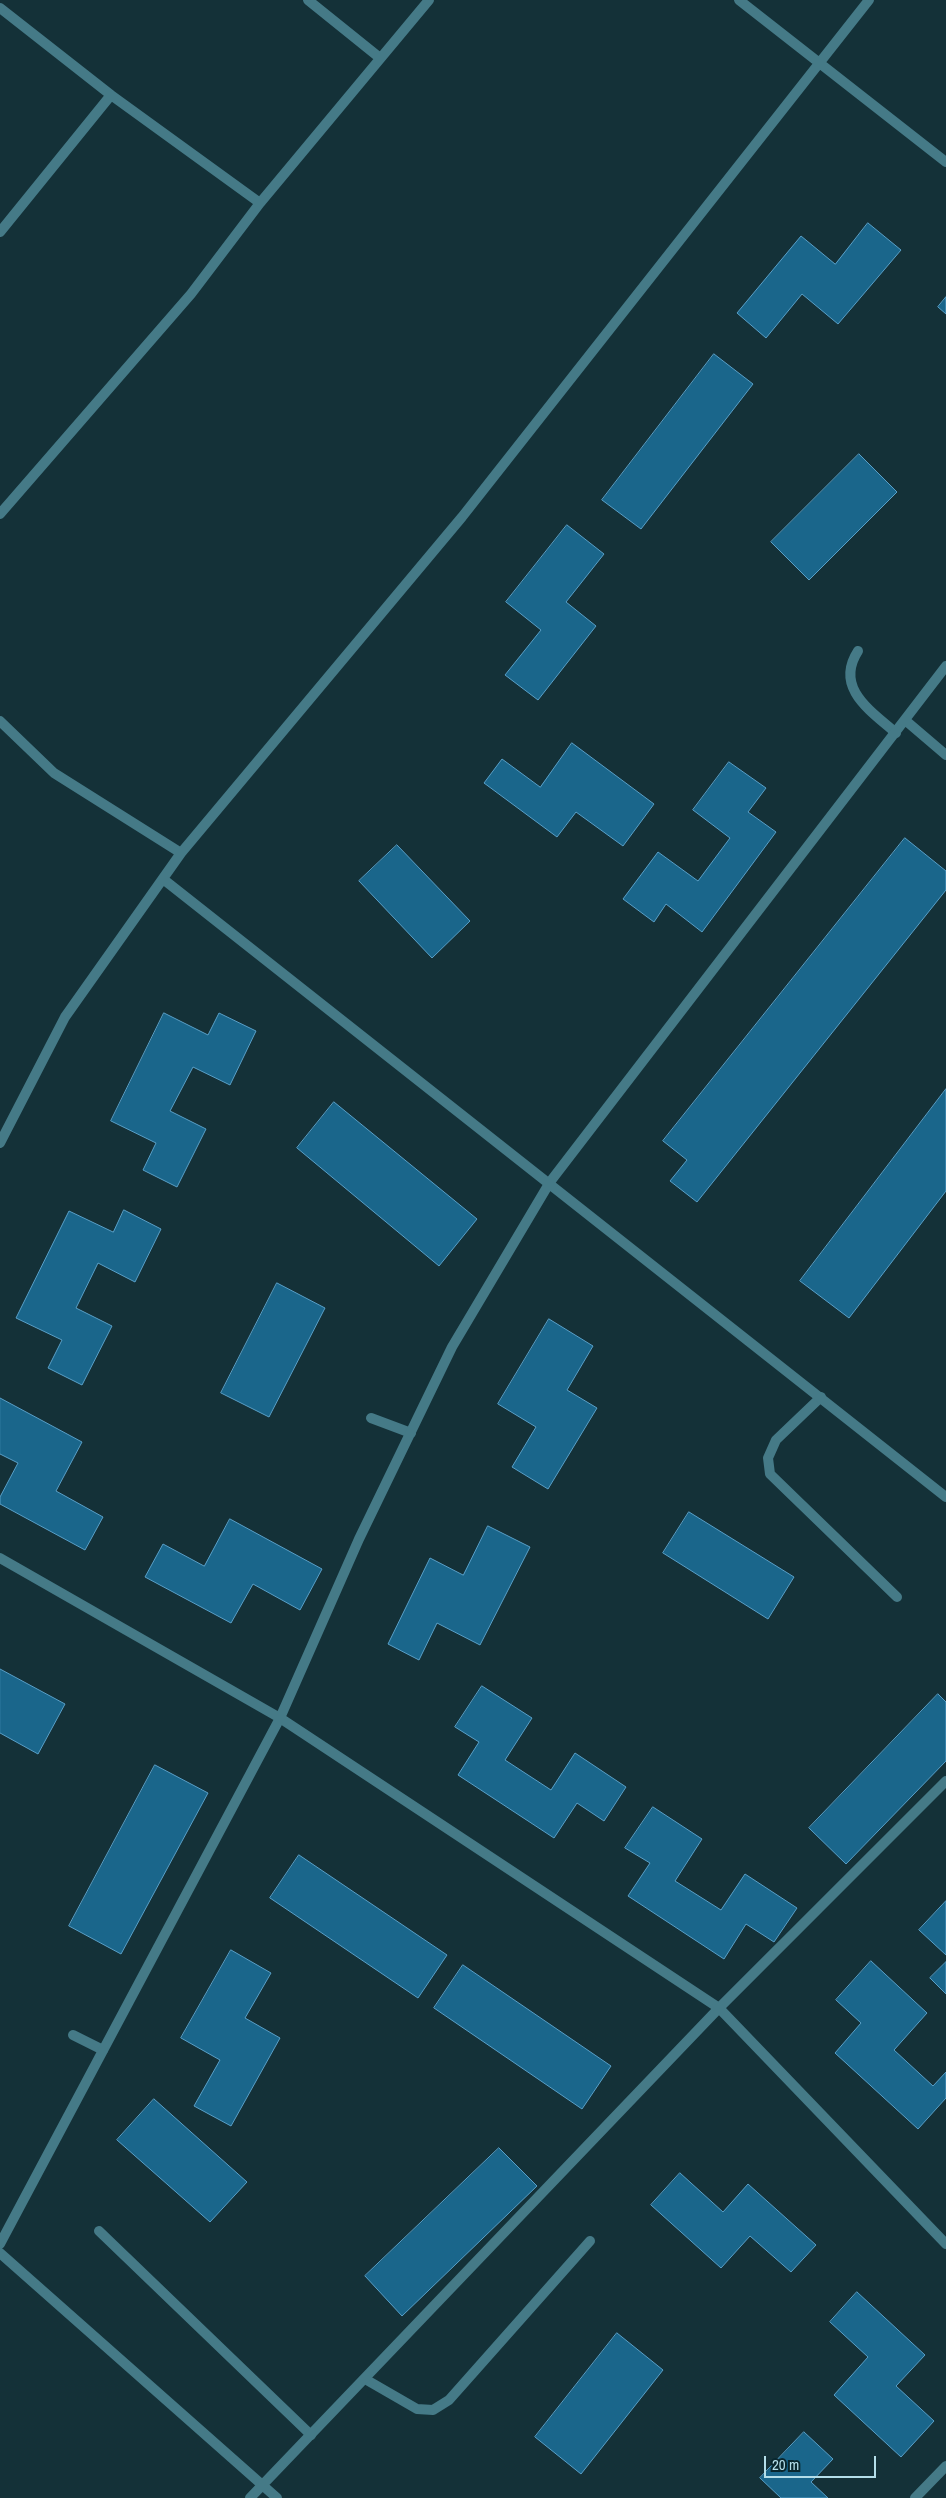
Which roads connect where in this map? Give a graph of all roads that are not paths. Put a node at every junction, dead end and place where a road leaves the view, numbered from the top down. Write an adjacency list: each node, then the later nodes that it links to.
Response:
1 (308, 0): 6 (street)
2 (428, 0): 6 (street)
3 (739, 0): 7 (street)
4 (868, 0): 7 (street)
5 (0, 8): 8 (street)
6 (380, 58): 10 (street)
7 (820, 61): 9 (street); 19 (street)
8 (111, 95): 10 (street); 11 (street)
9 (946, 162)
10 (260, 203): 12 (street)
11 (0, 232)
12 (0, 514)
13 (858, 652): 17 (street)
14 (946, 666): 15 (street)
15 (905, 720): 17 (street); 18 (street)
16 (0, 721): 19 (street)
17 (896, 733): 22 (street)
18 (946, 755)
19 (181, 853): 20 (street)
20 (163, 879): 21 (street); 22 (street)
21 (0, 1143)
22 (550, 1182): 23 (street); 25 (street)
23 (820, 1397): 26 (street); 28 (street)
24 (371, 1418): 25 (street)
25 (411, 1433): 29 (street)
26 (946, 1497)
27 (0, 1558): 29 (street)
28 (896, 1597)
29 (280, 1718): 31 (street); 33 (street)
30 (946, 1781): 31 (street)
31 (719, 2008): 37 (street); 39 (street)
32 (73, 2035): 33 (street)
33 (103, 2050): 36 (street)
34 (99, 2231): 40 (street)
35 (590, 2242): 39 (street)
36 (0, 2244)
37 (946, 2244)
38 (0, 2253): 42 (street)
39 (365, 2379): 40 (street)
40 (311, 2435): 42 (street)
41 (946, 2466): 45 (street)
42 (264, 2485): 43 (street); 44 (street)
43 (250, 2498)
44 (277, 2498)
45 (915, 2498)

